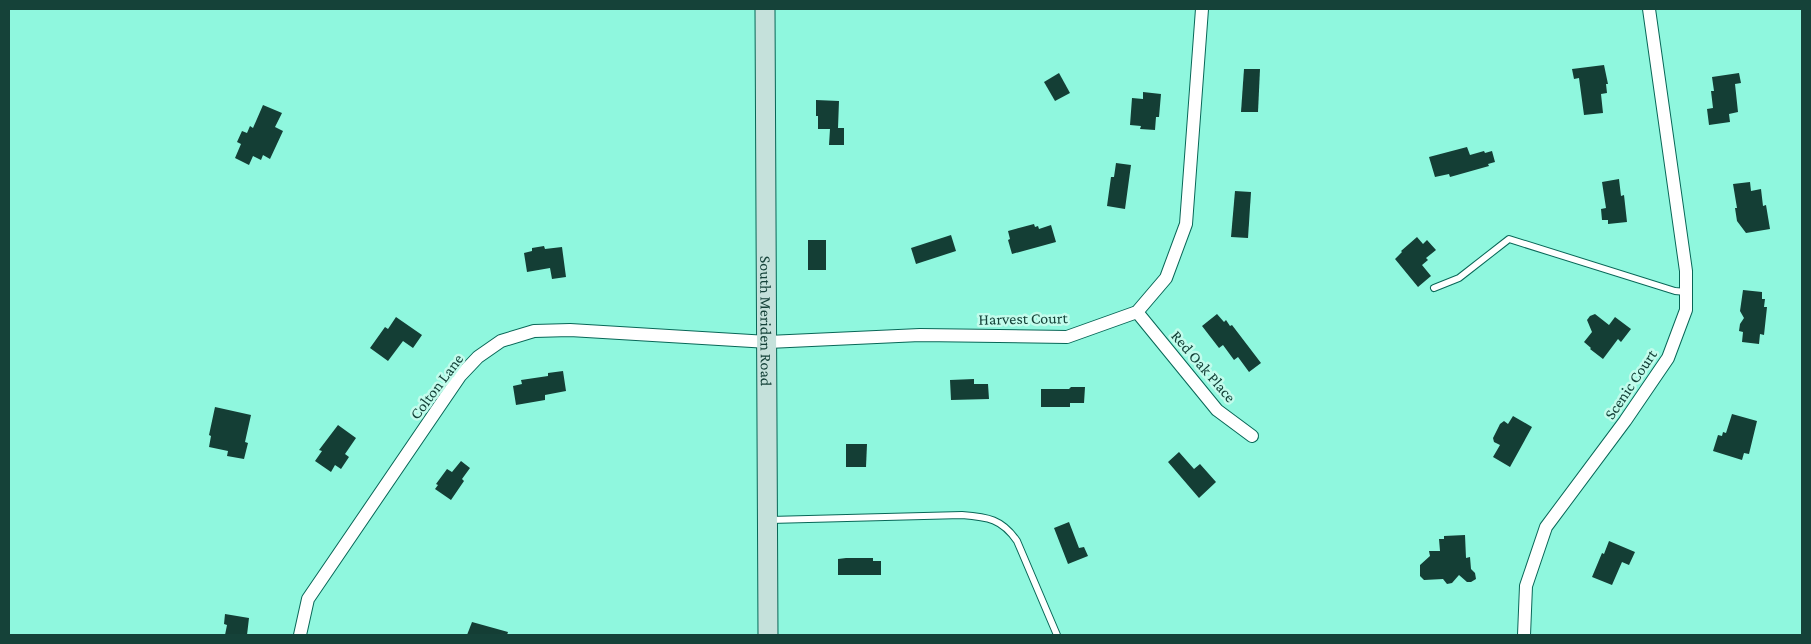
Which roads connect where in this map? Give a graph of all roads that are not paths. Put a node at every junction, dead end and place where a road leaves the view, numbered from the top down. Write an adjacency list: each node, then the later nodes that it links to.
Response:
1 (765, 9): 7 (main road, South Meriden Road)
2 (1202, 9): 6 (street, Harvest Court)
3 (1649, 9): 5 (street, Scenic Court)
4 (1434, 288): 5 (lane)
5 (1686, 292): 13 (street, Scenic Court)
6 (1137, 312): 7 (street, Harvest Court); 8 (street, Red Oak Place)
7 (768, 342): 9 (main road, South Meriden Road); 10 (street, Colton Lane)
8 (1252, 436)
9 (768, 520): 11 (main road, South Meriden Road); 12 (lane)
10 (300, 635)
11 (768, 635)
12 (1057, 635)
13 (1524, 635)

